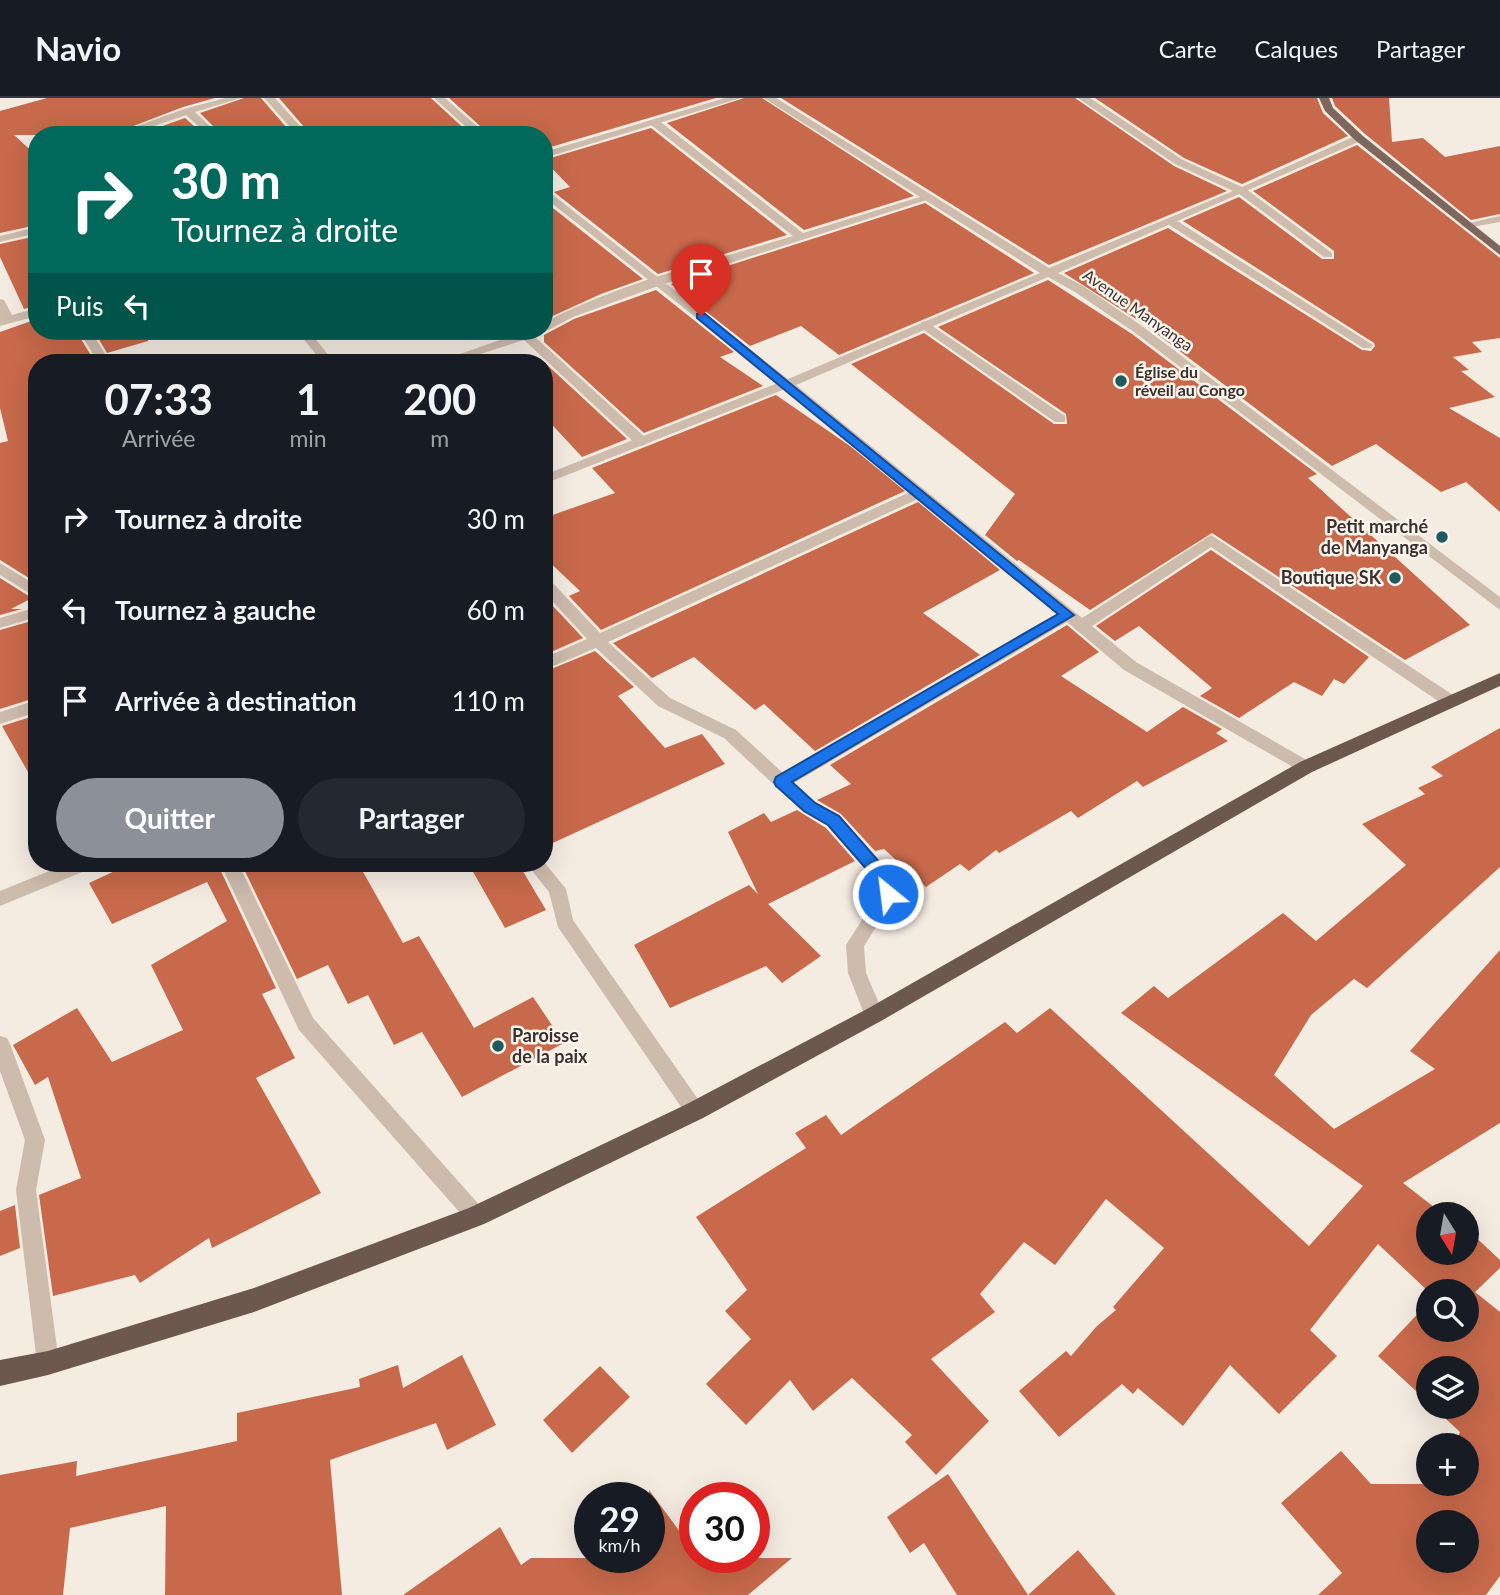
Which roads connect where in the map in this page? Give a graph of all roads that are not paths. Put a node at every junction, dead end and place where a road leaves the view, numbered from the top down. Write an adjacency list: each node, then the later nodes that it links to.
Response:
1 (236, 98): 8 (street)
2 (269, 98): 12 (street)
3 (439, 98): 13 (street)
4 (736, 98): 9 (street)
5 (769, 98): 17 (street, Avenue Manyanga)
6 (1083, 98): 16 (street)
7 (1324, 98): 14 (main road)
8 (188, 111): 10 (street); 11 (street)
9 (654, 122): 15 (street); 23 (street)
10 (144, 126)
11 (204, 126)
12 (295, 126)
13 (472, 126)
14 (1359, 138): 16 (street); 21 (main road)
15 (553, 152)
16 (1242, 191): 20 (street); 26 (street)
17 (930, 197): 23 (street); 27 (street, Avenue Manyanga)
18 (553, 198): 28 (street)
19 (1500, 219): 21 (street)
20 (1170, 221): 27 (street); 37 (street)
21 (1466, 225): 25 (main road)
22 (28, 232): 24 (street)
23 (801, 237): 28 (street)
24 (0, 239)
25 (1500, 252)
26 (1328, 255)
27 (1047, 272): 33 (street); 50 (street, Avenue Manyanga)
28 (657, 282): 32 (street); 42 (street)
29 (0, 303): 31 (street)
30 (28, 314): 31 (street)
31 (4, 321)
32 (553, 323)
33 (925, 325): 42 (street); 43 (street)
34 (310, 340): 38 (street)
35 (509, 340): 39 (street)
36 (537, 340): 40 (street)
37 (1367, 345)
38 (322, 354)
39 (467, 354)
40 (552, 354)
41 (553, 355): 44 (street)
42 (787, 384): 44 (street); 46 (street)
43 (1060, 419)
44 (642, 442): 45 (street)
45 (553, 477)
46 (919, 493): 52 (street); 55 (street)
47 (0, 568): 48 (street)
48 (28, 587)
49 (553, 592): 55 (street)
50 (1500, 605)
51 (28, 615): 53 (street)
52 (1068, 615): 54 (street); 62 (street)
53 (0, 623)
54 (1081, 626): 58 (street); 61 (street)
55 (596, 639): 56 (street); 62 (street)
56 (553, 660)
57 (1500, 679): 58 (highway)
58 (1450, 701): 61 (highway)
59 (28, 709): 60 (street)
60 (0, 718)
61 (1306, 767): 67 (highway)
62 (782, 782): 67 (street)
63 (64, 872): 66 (street)
64 (233, 872): 70 (street)
65 (542, 872): 69 (street)
66 (0, 899)
67 (874, 1015): 69 (highway)
68 (0, 1044): 71 (street)
69 (695, 1111): 70 (highway)
70 (476, 1216): 71 (highway)
71 (48, 1363): 72 (highway)
72 (0, 1373)

